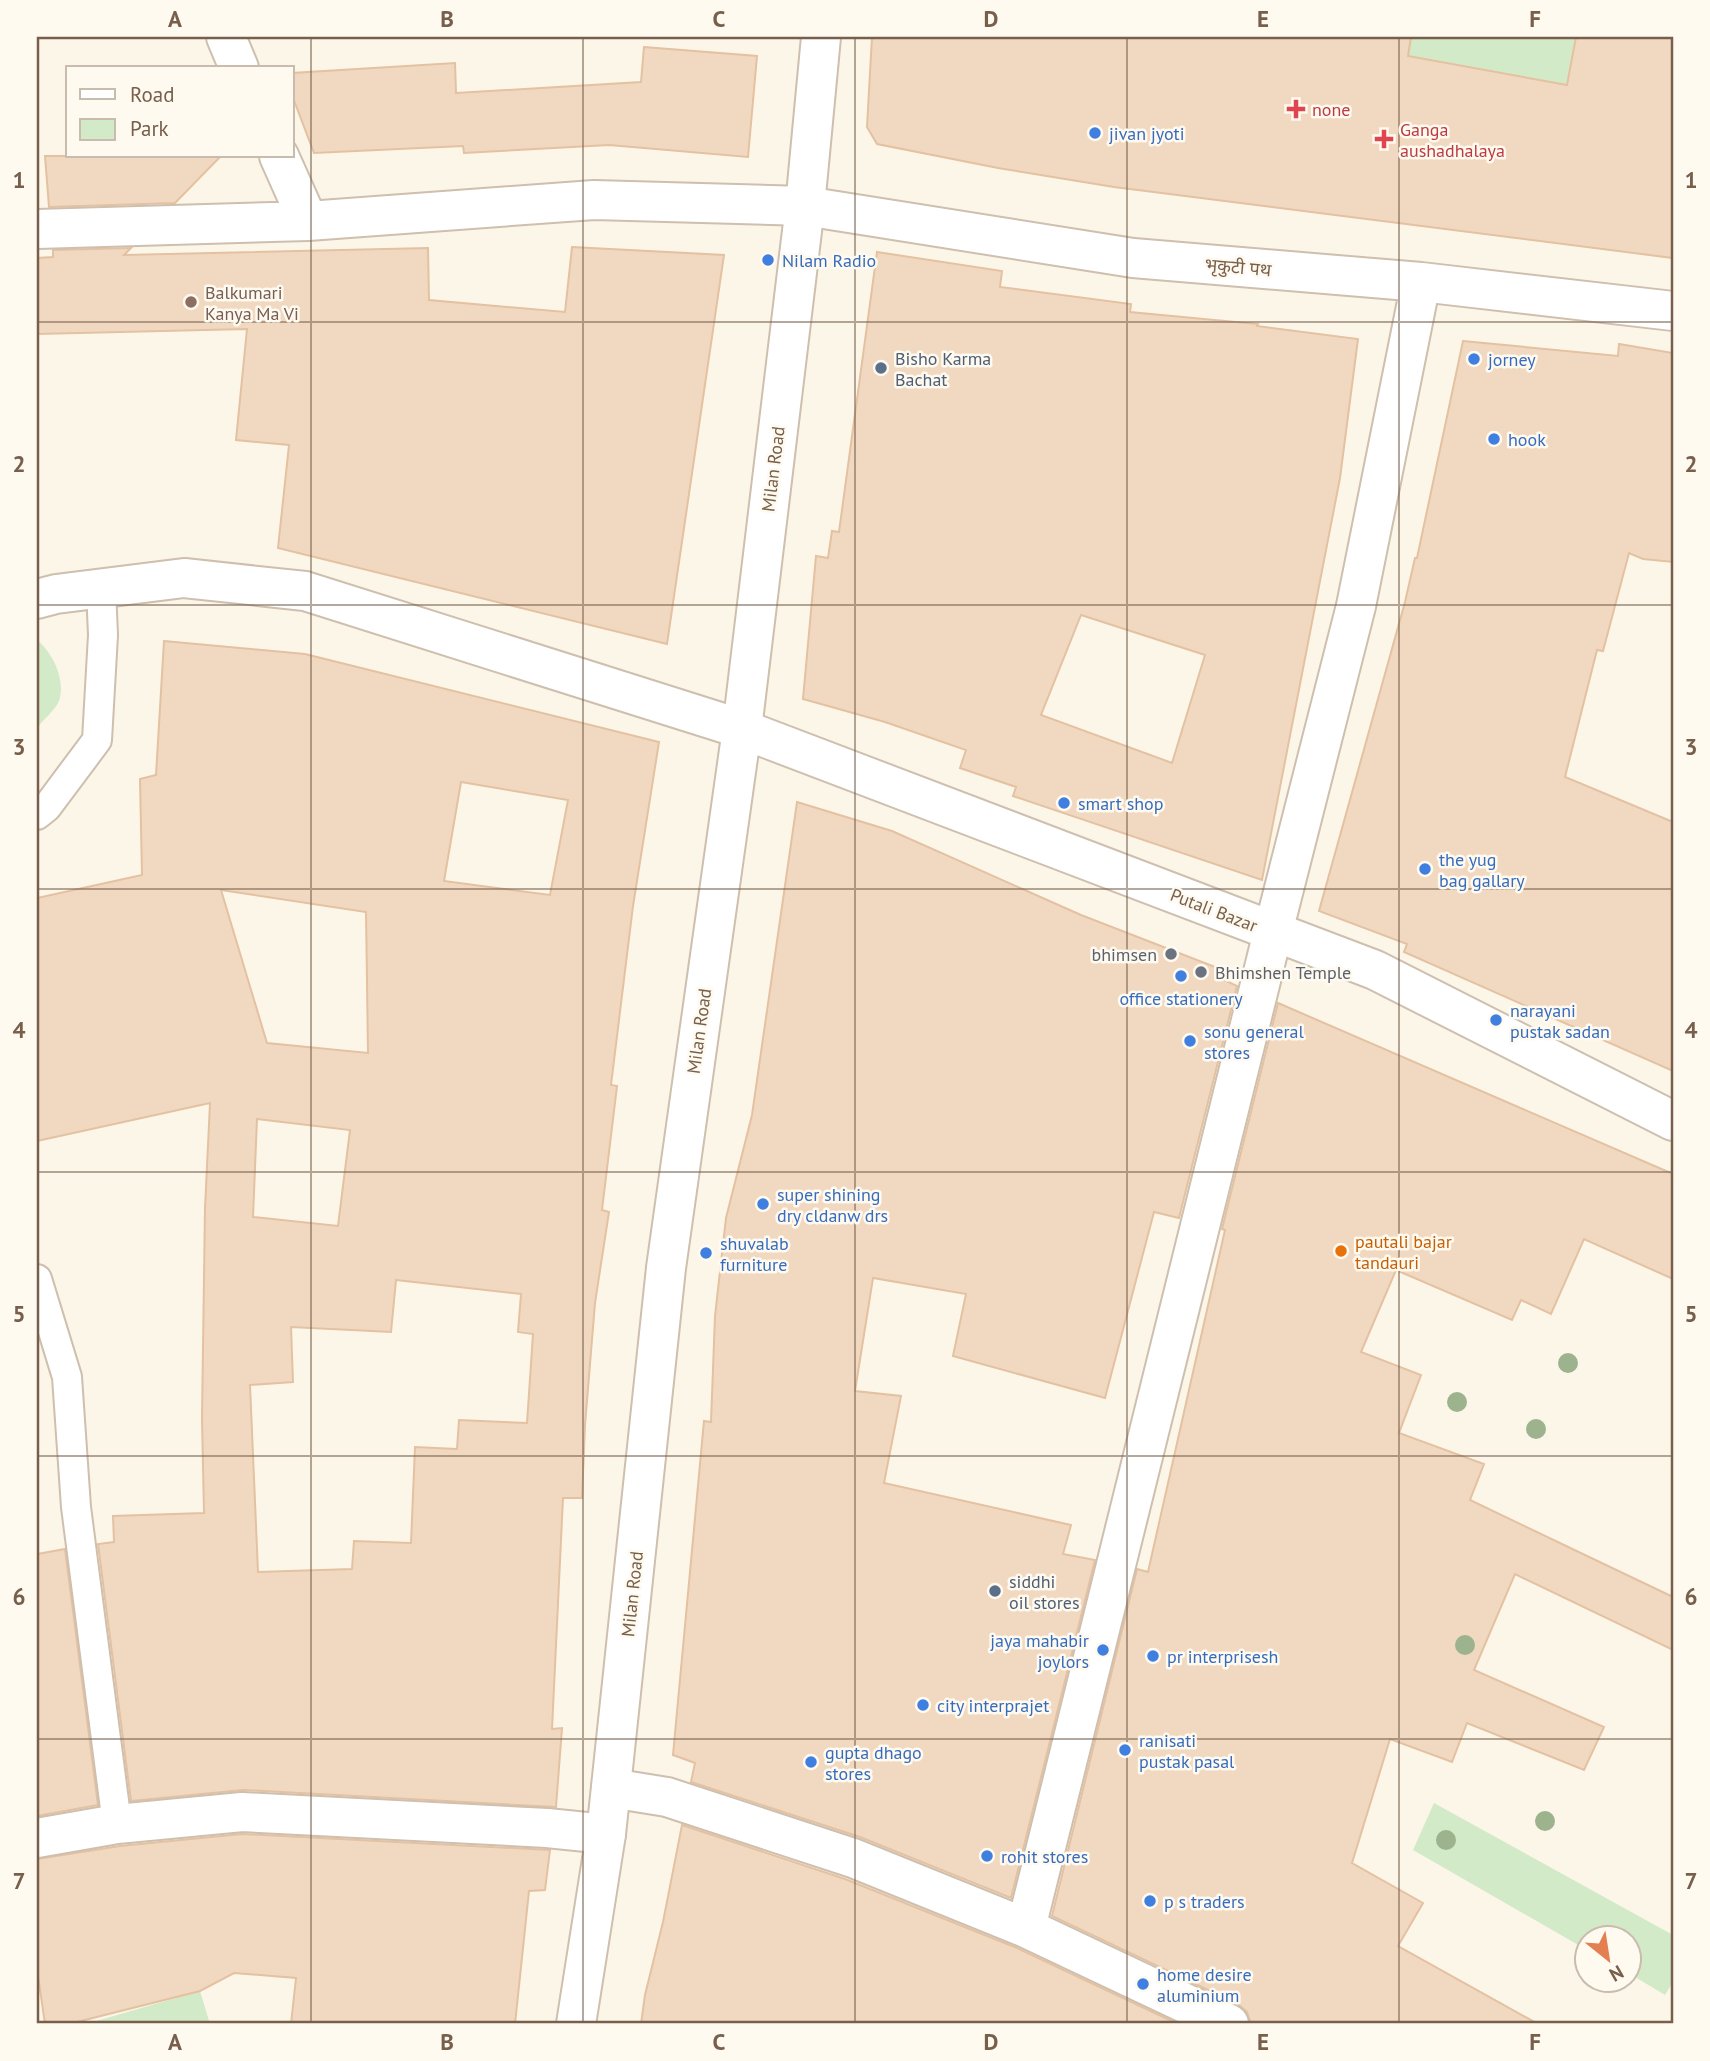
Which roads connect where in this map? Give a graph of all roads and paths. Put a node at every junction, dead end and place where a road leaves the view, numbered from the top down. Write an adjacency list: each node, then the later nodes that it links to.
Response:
1 (226, 37): 3 (street)
2 (821, 37): 5 (street, Milan Road)
3 (238, 66)
4 (280, 158): 6 (street)
5 (805, 206): 6 (street, भृकुटी पथ); 8 (street, भृकुटी पथ); 12 (street, Milan Road)
6 (308, 221): 7 (street, भृकुटी पथ)
7 (37, 229)
8 (1421, 282): 9 (street, भृकुटी पथ); 14 (street)
9 (1673, 311)
10 (101, 589): 11 (street, Putali Bazar); 12 (street, Putali Bazar); 13 (lane)
11 (37, 599)
12 (742, 729): 14 (street, Putali Bazar); 17 (street, Milan Road)
13 (37, 815)
14 (1273, 932): 15 (street, Putali Bazar); 21 (street)
15 (1673, 1121)
16 (37, 1279): 18 (lane)
17 (611, 1788): 19 (street, Milan Road); 21 (street)
18 (117, 1824): 19 (street); 20 (street)
19 (606, 1834): 22 (street, Milan Road)
20 (37, 1838)
21 (1026, 1928): 23 (street)
22 (576, 2024)
23 (1229, 2024)

